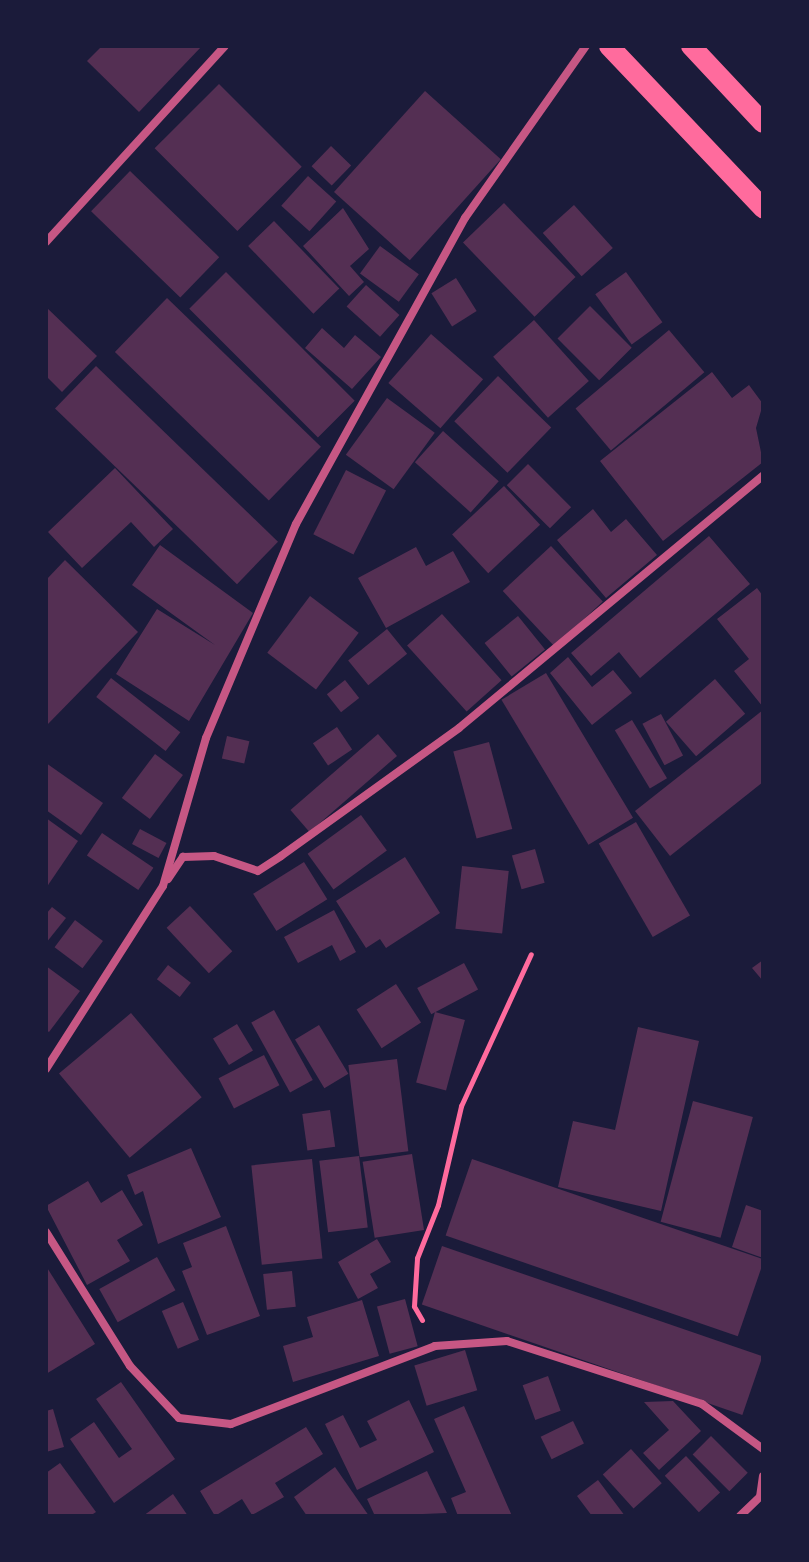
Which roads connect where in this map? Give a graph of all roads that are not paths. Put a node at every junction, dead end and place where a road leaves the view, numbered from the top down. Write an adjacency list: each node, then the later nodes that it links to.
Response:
1 (225, 46): 7 (street)
2 (586, 46): 9 (street)
3 (609, 46): 6 (main road)
4 (691, 46): 5 (main road)
5 (763, 123)
6 (763, 208)
7 (46, 242)
8 (763, 476): 9 (street)
9 (163, 886): 10 (street)
10 (46, 1069)
11 (46, 1232): 12 (street)
12 (763, 1449)
13 (763, 1476): 14 (street)
14 (740, 1516)

